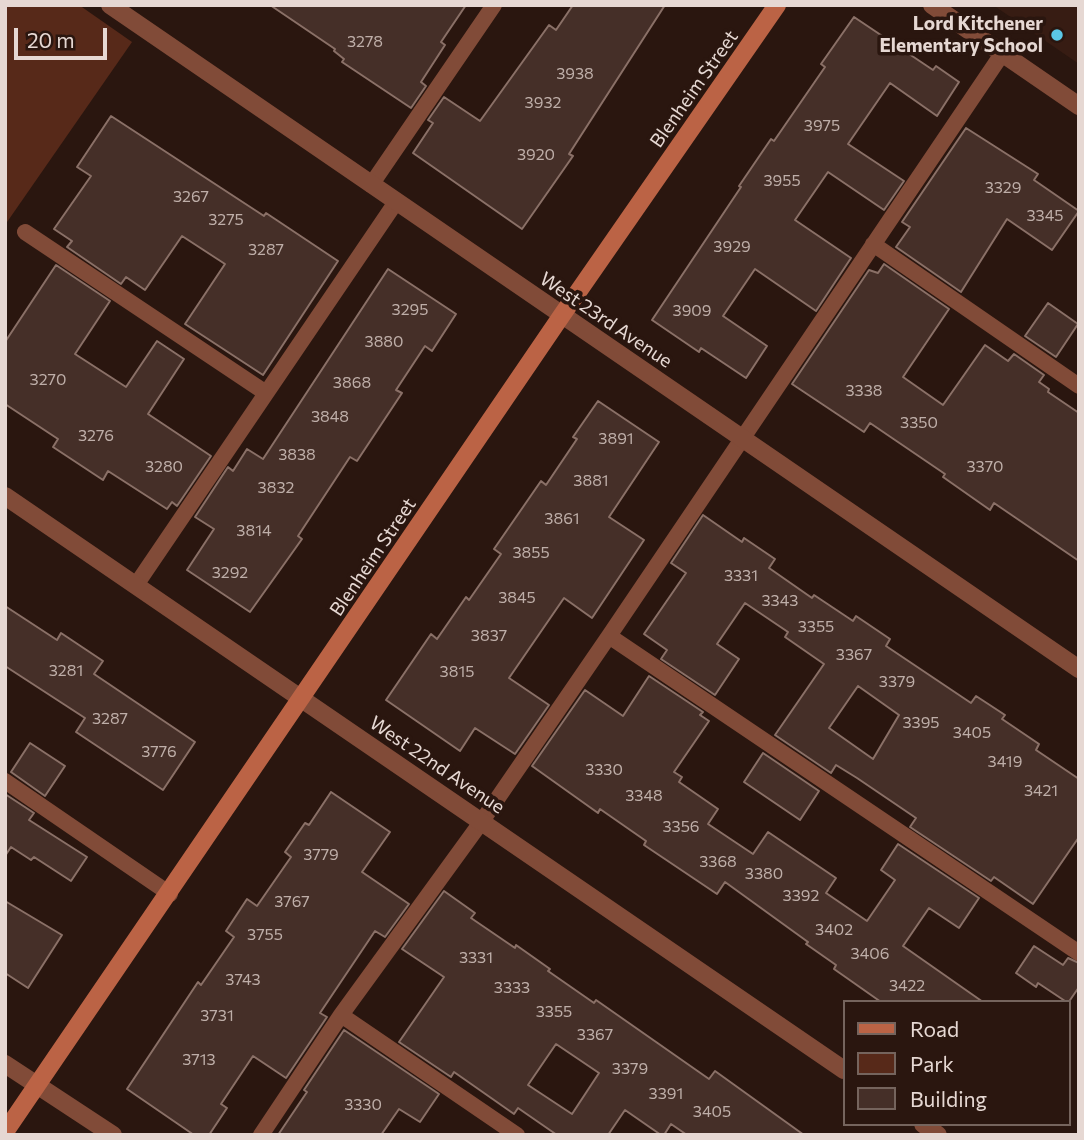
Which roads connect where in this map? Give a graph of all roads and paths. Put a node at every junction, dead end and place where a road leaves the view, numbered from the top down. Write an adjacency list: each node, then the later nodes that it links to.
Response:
1 (110, 5): 7 (street, West 23rd Avenue)
2 (494, 5): 7 (lane)
3 (777, 5): 11 (street, Blenheim Street)
4 (932, 5): 5 (street)
5 (1002, 54): 6 (street); 10 (lane)
6 (1079, 106)
7 (371, 185): 8 (street, West 23rd Avenue)
8 (396, 202): 11 (street, West 23rd Avenue); 13 (lane)
9 (25, 232): 13 (lane)
10 (873, 244): 12 (lane); 14 (lane)
11 (562, 315): 14 (street, West 23rd Avenue); 19 (street, Blenheim Street)
12 (1079, 386)
13 (266, 393): 16 (lane)
14 (742, 438): 17 (lane); 18 (street, West 23rd Avenue)
15 (5, 496): 16 (street, West 22nd Avenue)
16 (136, 585): 19 (street, West 22nd Avenue)
17 (609, 636): 21 (lane); 23 (lane)
18 (1079, 669)
19 (302, 700): 21 (street, West 22nd Avenue); 22 (street, Blenheim Street)
20 (5, 781): 22 (lane)
21 (482, 821): 24 (lane); 26 (street, West 22nd Avenue)
22 (170, 894): 27 (street, Blenheim Street)
23 (1079, 953)
24 (341, 1015): 30 (lane); 31 (lane)
25 (5, 1064): 27 (street)
26 (842, 1069)
27 (37, 1085): 28 (street, Blenheim Street); 29 (street)
28 (5, 1132)
29 (113, 1135)
30 (261, 1135)
31 (517, 1135)

